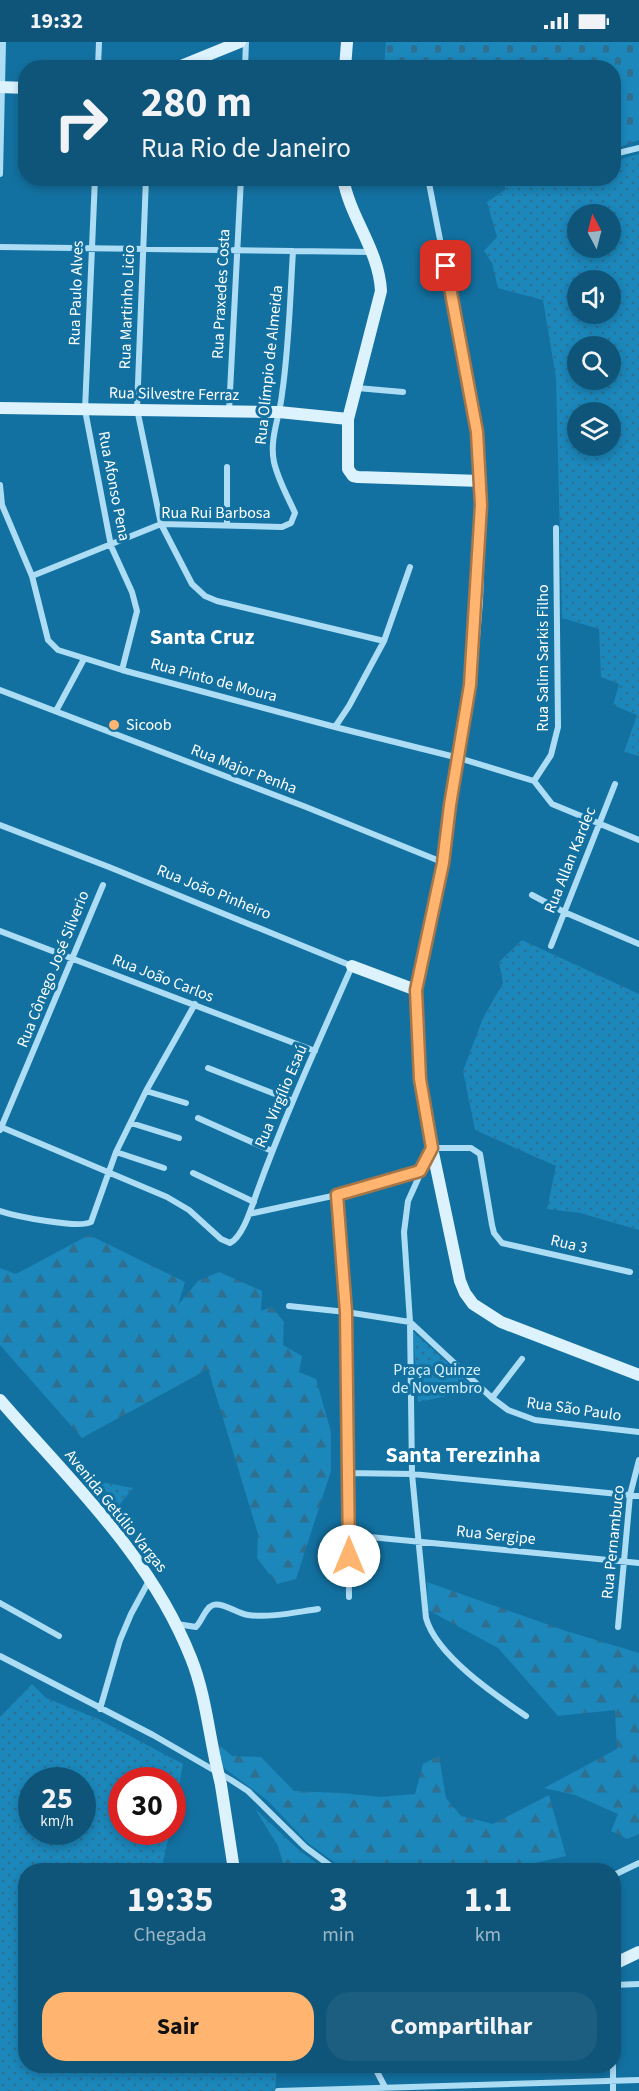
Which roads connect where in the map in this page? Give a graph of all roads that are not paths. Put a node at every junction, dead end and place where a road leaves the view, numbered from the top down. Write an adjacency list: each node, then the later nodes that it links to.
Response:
1 (3, 42): 10 (street)
2 (99, 42): 6 (street)
3 (240, 42): 7 (street)
4 (246, 42): 8 (street)
5 (347, 42): 9 (street)
6 (98, 60)
7 (196, 60)
8 (245, 60)
9 (346, 60)
10 (1, 87): 11 (street); 14 (street)
11 (18, 88)
12 (639, 148): 13 (street)
13 (621, 152)
14 (0, 174)
15 (94, 186): 21 (street, Rua Paulo Alves)
16 (146, 186): 22 (street, Rua Martinho Licio)
17 (240, 186): 23 (street, Rua Praxedes Costa)
18 (345, 186): 25 (street)
19 (430, 186): 35 (street)
20 (0, 247): 21 (street)
21 (92, 247): 22 (street); 30 (street, Rua Paulo Alves)
22 (142, 249): 23 (street); 29 (street, Rua Martinho Licio)
23 (237, 251): 24 (street); 31 (street, Rua Praxedes Costa)
24 (293, 251): 25 (street); 32 (street, Rua Olímpio de Almeida)
25 (372, 252): 26 (street)
26 (357, 388): 27 (street); 33 (street)
27 (403, 392)
28 (0, 408): 30 (street, Rua Silvestre Ferraz)
29 (137, 409): 30 (street, Rua Silvestre Ferraz); 31 (street, Rua Silvestre Ferraz); 39 (street, Rua Martinho Licio)
30 (85, 410): 42 (street, Rua Afonso Pena)
31 (229, 411): 32 (street, Rua Silvestre Ferraz)
32 (279, 412): 33 (street, Rua Silvestre Ferraz); 38 (street, Rua Olímpio de Almeida)
33 (348, 419): 35 (street)
34 (227, 467): 40 (street)
35 (481, 481): 51 (street)
36 (0, 485): 37 (street, Rua Pinto de Moura)
37 (1, 505): 44 (street, Rua Pinto de Moura)
38 (295, 513): 40 (street, Rua Rui Barbosa)
39 (161, 524): 40 (street, Rua Rui Barbosa); 42 (street, Rua Rui Barbosa); 45 (street, Rua Martinho Licio)
40 (227, 525)
41 (556, 528): 52 (street, Rua Salim Sarkis Filho)
42 (111, 546): 44 (street, Rua Rui Barbosa); 47 (street, Rua Afonso Pena)
43 (410, 567): 45 (street)
44 (32, 576): 46 (street, Rua Pinto de Moura)
45 (384, 641): 50 (street)
46 (84, 659): 47 (street, Rua Pinto de Moura); 49 (street)
47 (123, 670): 50 (street, Rua Pinto de Moura)
48 (0, 690): 49 (street, Rua Major Penha)
49 (56, 711): 57 (street, Rua Major Penha)
50 (335, 727): 51 (street, Rua Pinto de Moura)
51 (459, 758): 52 (street, Rua Pinto de Moura); 57 (street)
52 (534, 782): 54 (street)
53 (615, 784): 54 (street, Rua Allan Kardec)
54 (599, 824): 56 (street); 60 (street, Rua Allan Kardec)
55 (0, 825): 65 (street, Rua João Pinheiro)
56 (639, 840)
57 (443, 863): 66 (street)
58 (103, 885): 64 (street, Rua Cônego José Silverio)
59 (532, 895): 60 (street)
60 (564, 912): 62 (street); 63 (street, Rua Allan Kardec)
61 (0, 931): 64 (street, Rua João Carlos)
62 (639, 944)
63 (551, 946)
64 (72, 958): 67 (street, Rua João Carlos); 75 (street, Rua Cônego José Silverio)
65 (352, 966): 66 (street, Rua João Pinheiro); 68 (street, Rua Virgílio Esaú)
66 (416, 990): 77 (street)
67 (195, 1004): 68 (street, Rua João Carlos); 70 (street)
68 (315, 1051): 71 (street, Rua Virgílio Esaú)
69 (208, 1068): 71 (street)
70 (146, 1091): 72 (street); 74 (street)
71 (293, 1101): 78 (street, Rua Virgílio Esaú)
72 (186, 1103)
73 (198, 1118): 78 (street)
74 (131, 1123): 76 (street); 79 (street)
75 (1, 1129): 82 (street)
76 (179, 1138)
77 (432, 1148): 81 (street); 88 (street, Rua 3); 93 (street)
78 (272, 1151): 85 (street, Rua Virgílio Esaú)
79 (116, 1152): 80 (street); 82 (street)
80 (164, 1168)
81 (420, 1171): 84 (street); 91 (street)
82 (108, 1172): 86 (street); 87 (street, Rua Virgílio Esaú)
83 (192, 1173): 85 (street)
84 (337, 1195): 87 (street); 90 (street)
85 (254, 1202): 87 (street, Rua Virgílio Esaú)
86 (0, 1211)
87 (249, 1214)
88 (630, 1272)
89 (289, 1306): 90 (street)
90 (346, 1312): 91 (street); 98 (street)
91 (410, 1322): 94 (street, Rua São Paulo); 99 (street)
92 (522, 1359): 94 (street)
93 (639, 1375)
94 (492, 1398): 96 (street, Rua São Paulo)
95 (0, 1400): 106 (street, Avenida Getúlio Vargas)
96 (639, 1432)
97 (639, 1461): 100 (street, Rua Pernambuco)
98 (347, 1473): 99 (street); 102 (street)
99 (412, 1474): 100 (street); 103 (street)
100 (630, 1495): 101 (street); 104 (street, Rua Pernambuco)
101 (639, 1496)
102 (349, 1535): 103 (street, Rua Sergipe); 107 (street)
103 (417, 1540): 104 (street, Rua Sergipe); 115 (street)
104 (622, 1561): 105 (street, Rua Sergipe); 111 (street, Rua Pernambuco)
105 (639, 1563)
106 (150, 1579): 110 (street, Avenida Getúlio Vargas); 114 (street)
107 (349, 1598)
108 (0, 1603): 112 (street)
109 (318, 1609): 110 (street)
110 (177, 1624): 116 (street, Avenida Getúlio Vargas, bridge)
111 (618, 1627)
112 (59, 1636)
113 (0, 1656): 114 (street)
114 (100, 1709): 117 (street)
115 (526, 1716)
116 (233, 1863)
117 (327, 1863)
118 (639, 1863): 119 (street)
119 (621, 1872)
120 (639, 1952): 121 (street)
121 (621, 1961)
122 (639, 1984): 123 (street)
123 (621, 1985)
124 (378, 2073): 128 (street)
125 (613, 2073): 127 (street)
126 (639, 2080): 127 (street)
127 (613, 2082): 128 (street); 130 (street)
128 (386, 2089): 129 (street)
129 (278, 2091)
130 (613, 2091)

